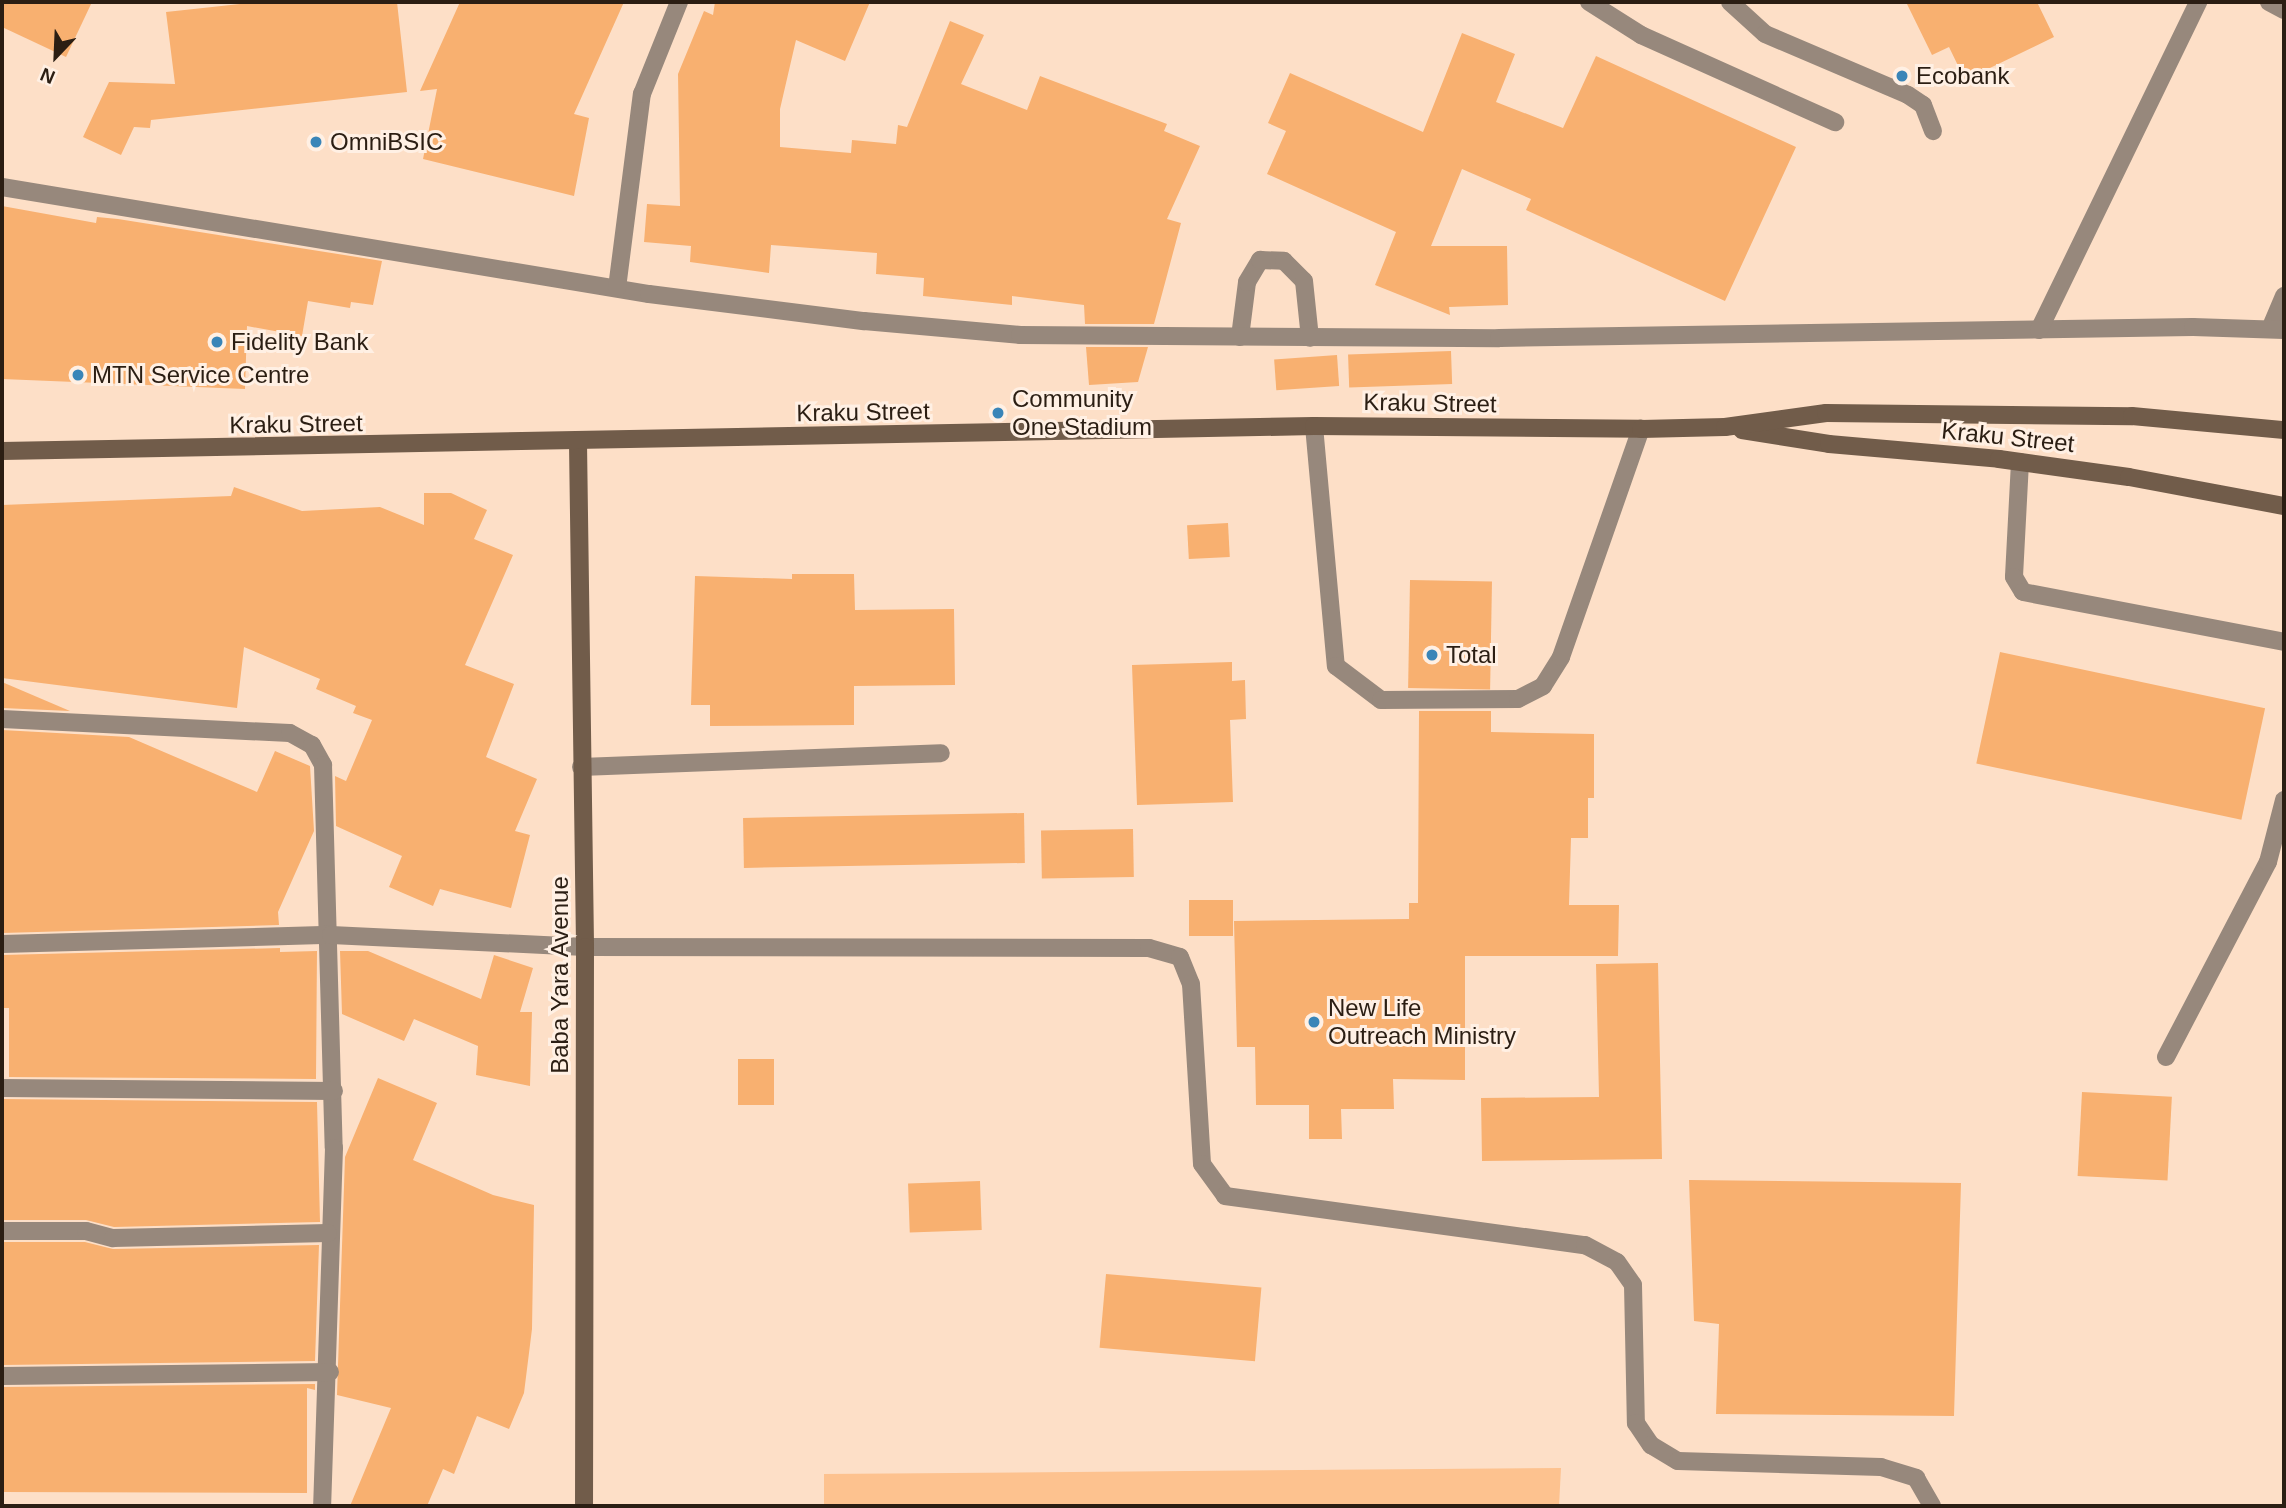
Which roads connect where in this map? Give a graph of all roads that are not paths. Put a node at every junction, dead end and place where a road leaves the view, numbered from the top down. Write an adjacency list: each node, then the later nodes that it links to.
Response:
1 (679, 2): 10 (street)
2 (1589, 2): 7 (street)
3 (1730, 2): 8 (street)
4 (2198, 2): 12 (street)
5 (2269, 2): 6 (street)
6 (2284, 10)
7 (1835, 122)
8 (1933, 131)
9 (2, 187): 10 (street)
10 (617, 288): 14 (street)
11 (2284, 296): 13 (street)
12 (2039, 330): 13 (street); 15 (street)
13 (2277, 330)
14 (1240, 337): 15 (street); 15 (street)
15 (1310, 338)
16 (1314, 426): 18 (main road, Kraku Street); 18 (street); 20 (main road, Kraku Street)
17 (1725, 427): 18 (main road, Kraku Street); 19 (main road, Kraku Street); 22 (main road, Kraku Street)
18 (1641, 429)
19 (2284, 430)
20 (578, 443): 21 (main road, Kraku Street); 27 (main road, Baba Yara Avenue)
21 (2, 451)
22 (2020, 461): 23 (main road, Kraku Street); 24 (street)
23 (2284, 506)
24 (2284, 642)
25 (2, 719): 29 (street)
26 (941, 753): 27 (street)
27 (581, 767): 31 (main road, Baba Yara Avenue)
28 (2284, 800): 32 (street)
29 (331, 935): 30 (street); 31 (street); 34 (street)
30 (2, 944)
31 (585, 947): 40 (main road, Baba Yara Avenue); 41 (street)
32 (2166, 1057)
33 (2, 1088): 34 (street)
34 (334, 1091): 36 (street)
35 (2, 1231): 36 (street)
36 (328, 1233): 37 (street)
37 (330, 1372): 38 (street); 39 (street)
38 (2, 1376)
39 (323, 1506)
40 (584, 1506)
41 (1932, 1506)

